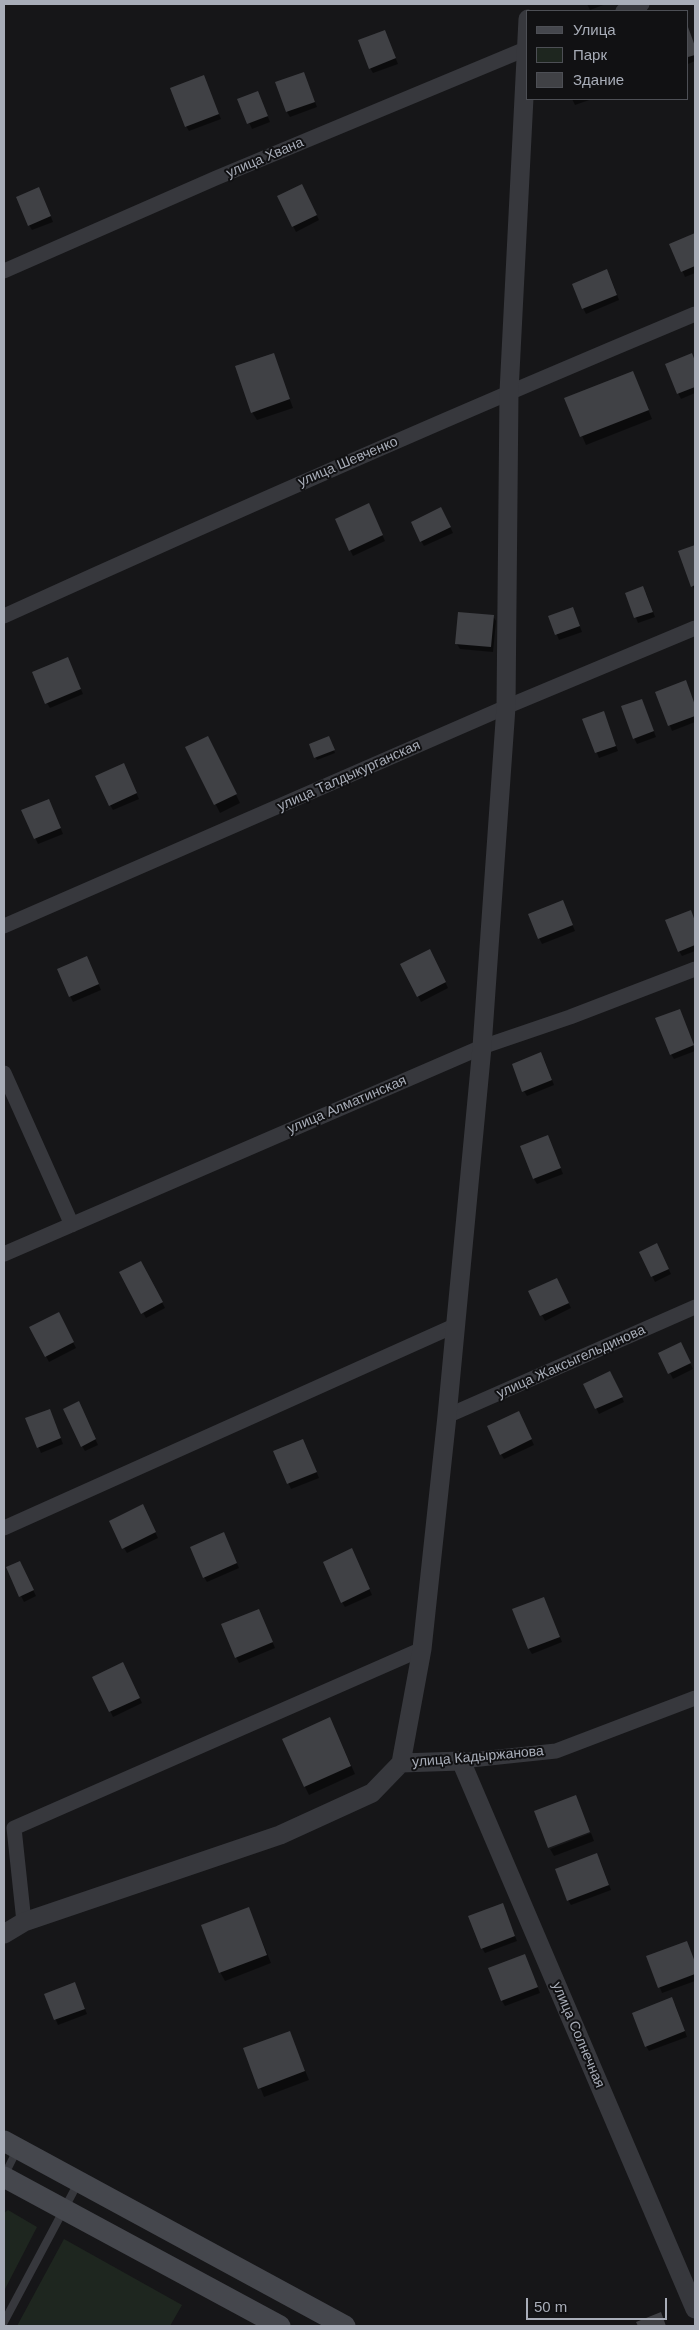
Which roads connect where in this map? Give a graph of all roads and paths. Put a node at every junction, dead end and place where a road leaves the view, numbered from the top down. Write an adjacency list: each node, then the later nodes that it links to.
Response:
1 (642, 4): 2 (street)
2 (626, 10)
3 (526, 49): 5 (street, улица Хвана)
4 (526, 68): 7 (street)
5 (4, 271)
6 (695, 314): 7 (street, улица Шевченко)
7 (509, 392): 8 (street, улица Шевченко); 10 (street)
8 (4, 616)
9 (695, 628): 10 (street, улица Талдыкурганская)
10 (506, 707): 11 (street, улица Талдыкурганская); 13 (street)
11 (4, 926)
12 (695, 969): 13 (street, улица Алматинская)
13 (482, 1047): 15 (street, улица Алматинская); 18 (street)
14 (4, 1073): 15 (street)
15 (72, 1225): 16 (street, улица Алматинская)
16 (4, 1254)
17 (695, 1307): 19 (street, улица Жаксыгельдинова)
18 (454, 1326): 19 (street); 20 (street)
19 (446, 1416): 21 (street)
20 (4, 1528)
21 (422, 1649): 24 (street); 25 (street)
22 (695, 1698): 23 (street, улица Кадыржанова)
23 (461, 1761): 24 (street, улица Кадыржанова); 32 (street, улица Солнечная)
24 (401, 1763): 26 (street)
25 (9, 1825): 26 (street)
26 (24, 1922): 27 (street)
27 (4, 1934)
28 (11, 2145): 29 (lane); 30 (main road)
29 (4, 2176): 31 (main road)
30 (79, 2182): 31 (lane); 35 (main road)
31 (64, 2209): 33 (lane); 34 (main road)
32 (695, 2309)
33 (4, 2322)
34 (280, 2326)
35 (345, 2326)

